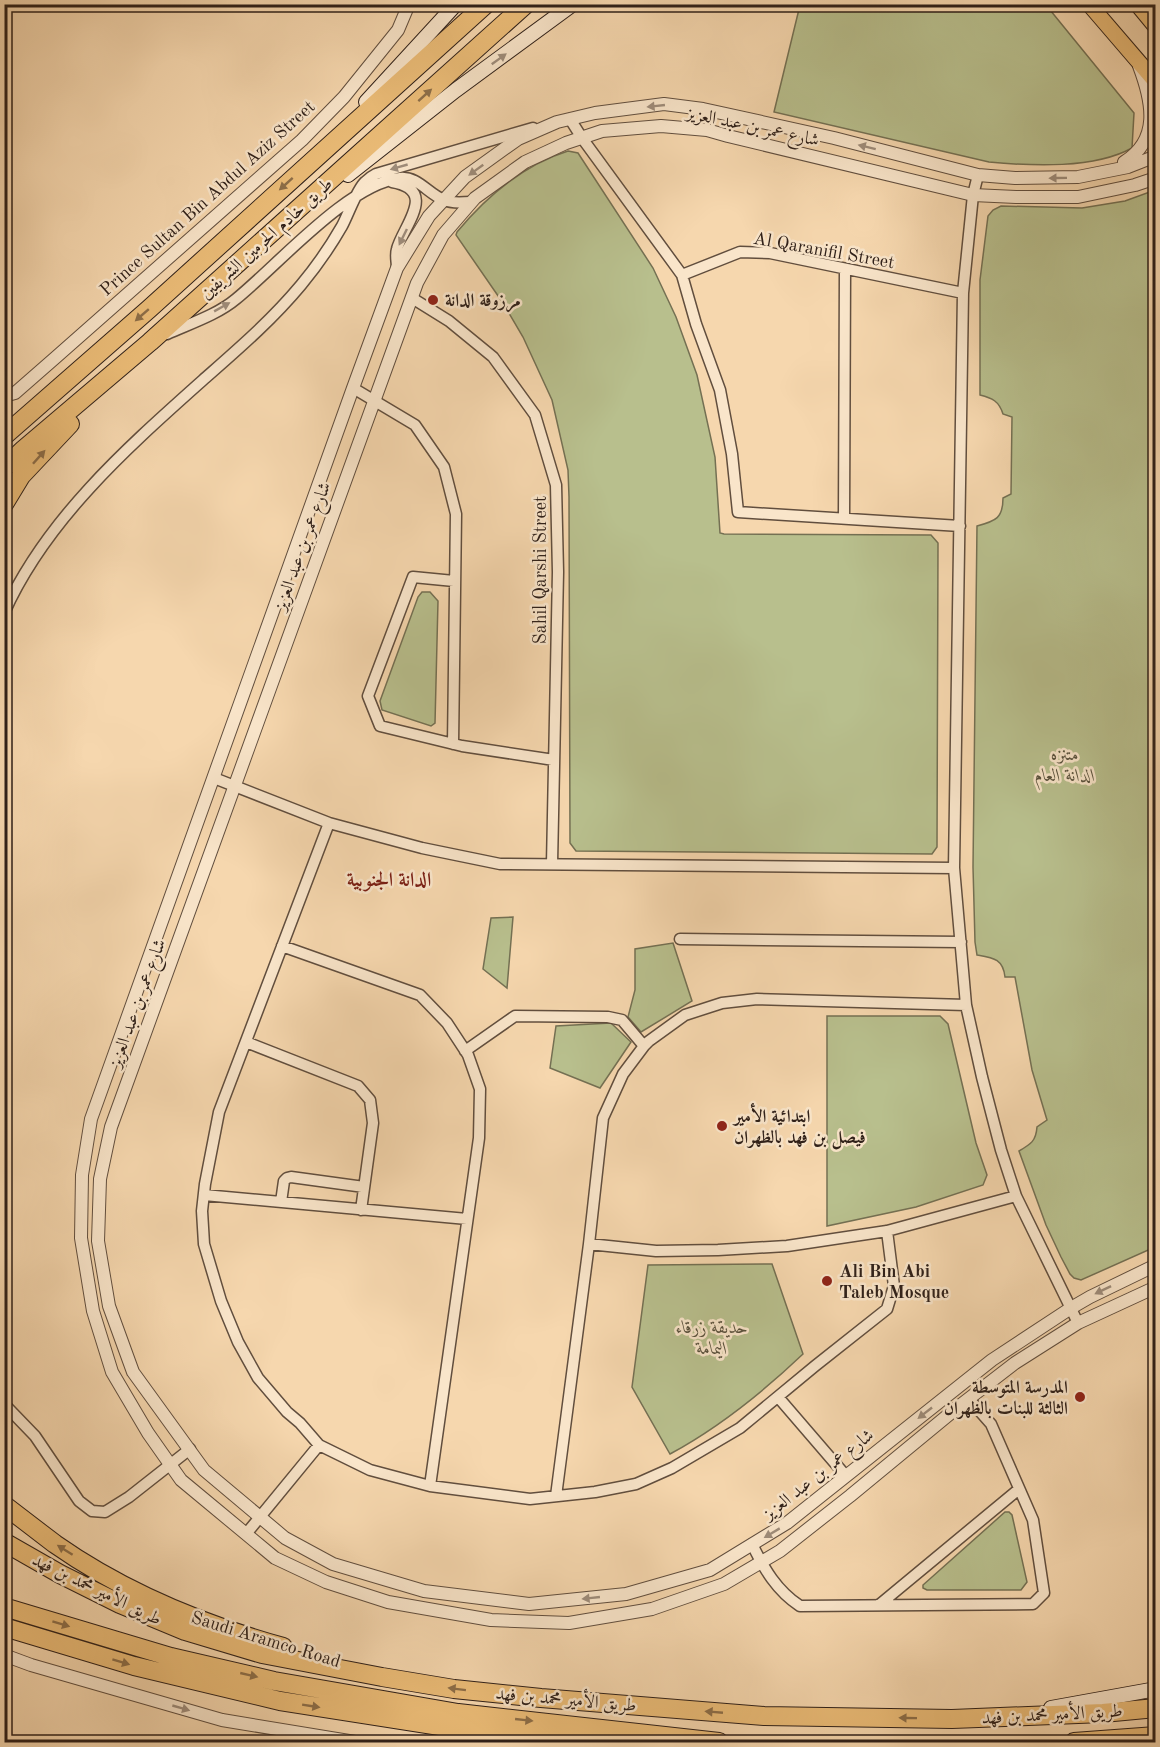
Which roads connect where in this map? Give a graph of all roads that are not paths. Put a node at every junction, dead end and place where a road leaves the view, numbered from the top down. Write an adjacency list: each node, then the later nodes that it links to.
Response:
1 (409, 4): 33 (street, Prince Sultan Bin Abdul Aziz Street)
2 (456, 4): 15 (main road)
3 (486, 4): 15 (highway, طريق خادم الحرمين الشريفين)
4 (526, 4): 27 (highway, طريق خادم الحرمين الشريفين, one-way to 4)
5 (573, 4): 27 (main road, one-way to 5)
6 (1089, 4): 9 (main road)
7 (1137, 4): 8 (main road)
8 (1155, 27)
9 (1136, 60): 10 (main road); 16 (street)
10 (1155, 82)
11 (570, 119): 12 (street); 13 (street); 17 (street, one-way to 11)
12 (557, 122): 20 (street, one-way to 20); 22 (street, one-way to 22)
13 (582, 138): 21 (street, شارع عمر بن عبد العزيز); 23 (street, شارع عمر بن عبد العزيز); 26 (street)
14 (1155, 156): 16 (street)
15 (315, 158): 31 (highway, طريق خادم الحرمين الشريفين, one-way to 31)
16 (1097, 174): 17 (street, one-way to 17)
17 (978, 175): 21 (street)
18 (1155, 178): 21 (street, شارع عمر بن عبد العزيز)
19 (389, 182): 20 (street); 22 (street); 24 (street, one-way to 24)
20 (357, 195): 30 (street, one-way to 20); 42 (street)
21 (973, 195): 28 (street)
22 (444, 200): 23 (street); 24 (street)
23 (471, 202): 29 (street, شارع عمر بن عبد العزيز)
24 (397, 268): 32 (street)
25 (845, 269): 26 (street, Al Qaranifil Street); 28 (street, Al Qaranifil Street); 39 (street)
26 (681, 275): 39 (street)
27 (207, 291): 30 (highway, طريق خادم الحرمين الشريفين)
28 (963, 293): 40 (street)
29 (412, 298): 34 (street, شارع عمر بن عبد العزيز); 44 (street, Sahil Qarshi Street)
30 (150, 342): 37 (highway, طريق خادم الحرمين الشريفين); 38 (highway, one-way to 30)
31 (95, 356): 35 (highway); 36 (highway, طريق خادم الحرمين الشريفين)
32 (353, 388): 34 (street); 45 (street)
33 (4, 396)
34 (374, 400): 41 (street); 46 (street, شارع عمر بن عبد العزيز)
35 (4, 421)
36 (4, 436)
37 (4, 468)
38 (4, 504)
39 (844, 519): 40 (street)
40 (960, 526): 49 (street)
41 (454, 581): 43 (street); 43 (street)
42 (4, 613)
43 (453, 744): 44 (street)
44 (554, 760): 48 (street, Sahil Qarshi Street)
45 (213, 778): 46 (street); 74 (street)
46 (234, 786): 47 (street); 73 (street, شارع عمر بن عبد العزيز)
47 (329, 823): 48 (street); 52 (street)
48 (552, 864): 49 (street)
49 (954, 868): 51 (street)
50 (680, 939): 51 (street)
51 (961, 942): 53 (street)
52 (282, 946): 54 (street); 56 (street)
53 (966, 1005): 55 (street); 59 (street)
54 (246, 1042): 57 (street); 58 (street)
55 (644, 1046): 56 (street); 64 (street)
56 (465, 1051): 62 (street)
57 (364, 1187): 60 (street); 61 (street)
58 (204, 1195): 60 (street); 72 (street)
59 (1016, 1196): 63 (street); 67 (street)
60 (281, 1202): 61 (street)
61 (361, 1210): 62 (street)
62 (467, 1219): 76 (street)
63 (887, 1231): 64 (street); 69 (street)
64 (589, 1244): 78 (street)
65 (1155, 1265): 67 (street, شارع عمر بن عبد العزيز, one-way to 67)
66 (1155, 1287): 68 (street)
67 (1071, 1308): 68 (street); 75 (street, شارع عمر بن عبد العزيز, one-way to 75)
68 (1078, 1323): 70 (street)
69 (778, 1397): 75 (street); 78 (street)
70 (969, 1399): 77 (street); 84 (street)
71 (7, 1407): 74 (street)
72 (319, 1445): 76 (street); 80 (street)
73 (190, 1449): 74 (street); 80 (street, شارع عمر بن عبد العزيز)
74 (170, 1464): 81 (street)
75 (846, 1476): 83 (street, شارع عمر بن عبد العزيز, one-way to 83)
76 (430, 1486): 78 (street)
77 (1019, 1488): 85 (street); 85 (street)
78 (556, 1496)
79 (4, 1505): 89 (highway, Saudi Aramco Road, one-way to 79)
80 (261, 1518): 81 (street); 83 (street, شارع عمر بن عبد العزيز, one-way to 80)
81 (246, 1534): 84 (street)
82 (4, 1542): 89 (highway, طريق الأمير محمد بن فهد)
83 (752, 1544): 84 (street)
84 (762, 1563): 85 (street)
85 (879, 1605)
86 (4, 1607): 96 (highway, طريق الأمير محمد بن فهد, one-way to 96)
87 (4, 1627): 95 (highway, one-way to 95)
88 (4, 1655): 94 (street, one-way to 94)
89 (412, 1682): 92 (highway, طريق الأمير محمد بن فهد, one-way to 89)
90 (1155, 1689): 92 (main road)
91 (1155, 1708): 92 (highway, طريق الأمير محمد بن فهد)
92 (952, 1719)
93 (1155, 1736): 97 (highway, طريق الأمير محمد بن فهد)
94 (355, 1743)
95 (599, 1743)
96 (718, 1743)
97 (1074, 1743)

